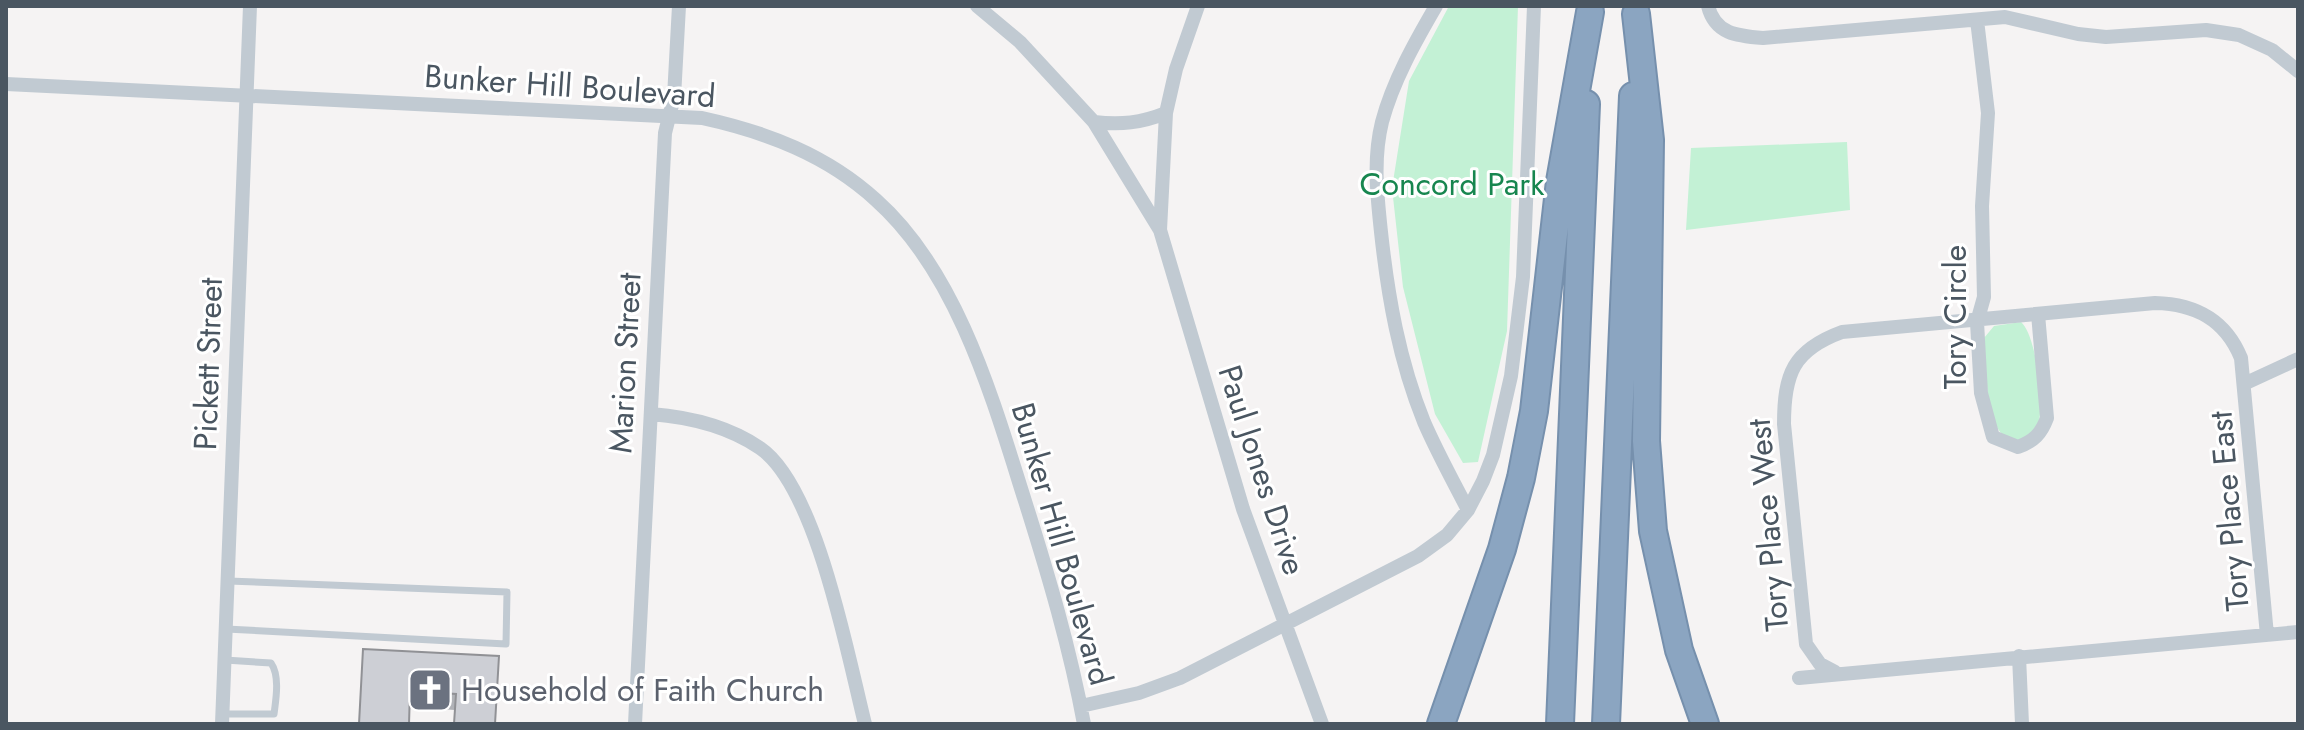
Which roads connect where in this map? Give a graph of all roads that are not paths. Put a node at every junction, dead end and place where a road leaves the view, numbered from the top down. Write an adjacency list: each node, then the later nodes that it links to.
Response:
1 (250, 6): 13 (street, Pickett Street)
2 (679, 6): 15 (street, Marion Street)
3 (1198, 6): 14 (street, Paul Jones Drive)
4 (1436, 6): 23 (street)
5 (1534, 6): 23 (street)
6 (1708, 6): 10 (street)
7 (1590, 9): 41 (highway); 42 (highway)
8 (1636, 10): 43 (highway); 44 (highway)
9 (983, 11): 16 (street, Paul Jones Drive)
10 (1977, 20): 11 (street); 19 (street, Tory Circle)
11 (2298, 71)
12 (6, 84): 13 (street, Bunker Hill Boulevard)
13 (246, 96): 15 (street, Bunker Hill Boulevard); 24 (street, Pickett Street)
14 (1166, 113): 16 (street); 17 (street, Paul Jones Drive)
15 (669, 116): 22 (street, Marion Street); 33 (street, Bunker Hill Boulevard)
16 (1094, 122): 17 (street, Paul Jones Drive)
17 (1160, 230): 25 (street, Paul Jones Drive)
18 (2038, 314): 19 (street, Tory Place West); 19 (street, Tory Circle); 21 (street, Tory Place East)
19 (1977, 322): 31 (street, Tory Place West)
20 (2298, 359): 21 (street)
21 (2246, 383): 28 (street, Tory Place East)
22 (651, 414): 37 (street, Marion Street); 38 (street)
23 (1468, 510): 25 (street)
24 (228, 581): 26 (street, Pickett Street); 26 (lane)
25 (1283, 623): 33 (street); 40 (street, Paul Jones Drive)
26 (226, 629): 30 (street, Pickett Street)
27 (2298, 632): 28 (street)
28 (2267, 635): 29 (street)
29 (2019, 656): 31 (street); 45 (street)
30 (225, 660): 34 (lane); 35 (street, Pickett Street)
31 (1835, 672): 32 (street)
32 (1799, 678)
33 (1081, 706): 39 (street, Bunker Hill Boulevard)
34 (274, 714): 35 (lane); 36 (lane)
35 (222, 719)
36 (274, 724)
37 (635, 724)
38 (865, 724)
39 (1084, 724)
40 (1322, 724)
41 (1441, 724)
42 (1560, 724)
43 (1606, 724)
44 (1705, 724)
45 (2022, 724)

